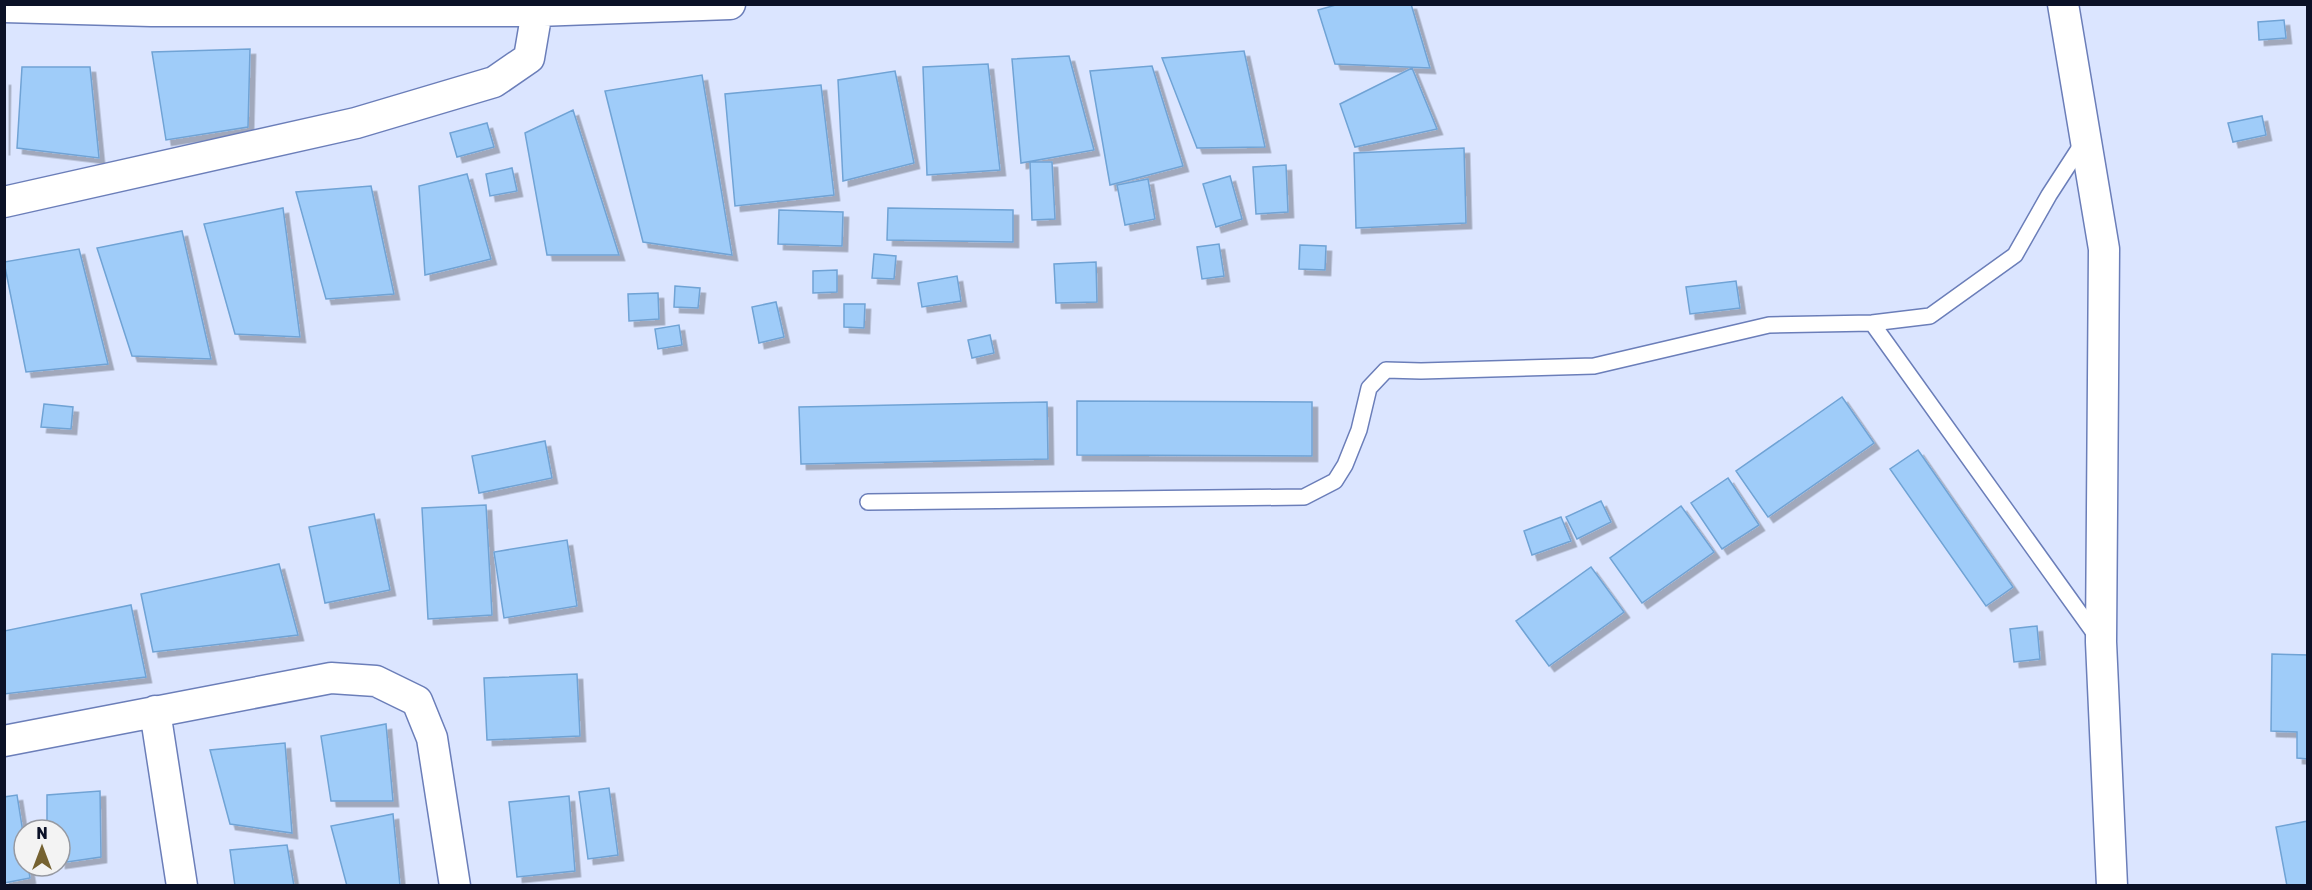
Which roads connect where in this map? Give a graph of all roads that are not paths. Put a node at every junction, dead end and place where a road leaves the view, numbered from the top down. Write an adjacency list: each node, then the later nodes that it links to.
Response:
1 (730, 4): 5 (street)
2 (2063, 4): 6 (street)
3 (4, 7): 4 (street)
4 (151, 8): 5 (street)
5 (537, 11): 7 (street)
6 (2085, 138): 8 (lane); 10 (street)
7 (4, 202)
8 (1872, 323): 9 (lane); 10 (lane)
9 (868, 502)
10 (2101, 642): 15 (street)
11 (155, 711): 12 (street); 13 (street); 14 (street)
12 (4, 741)
13 (182, 885)
14 (455, 885)
15 (2112, 885)

